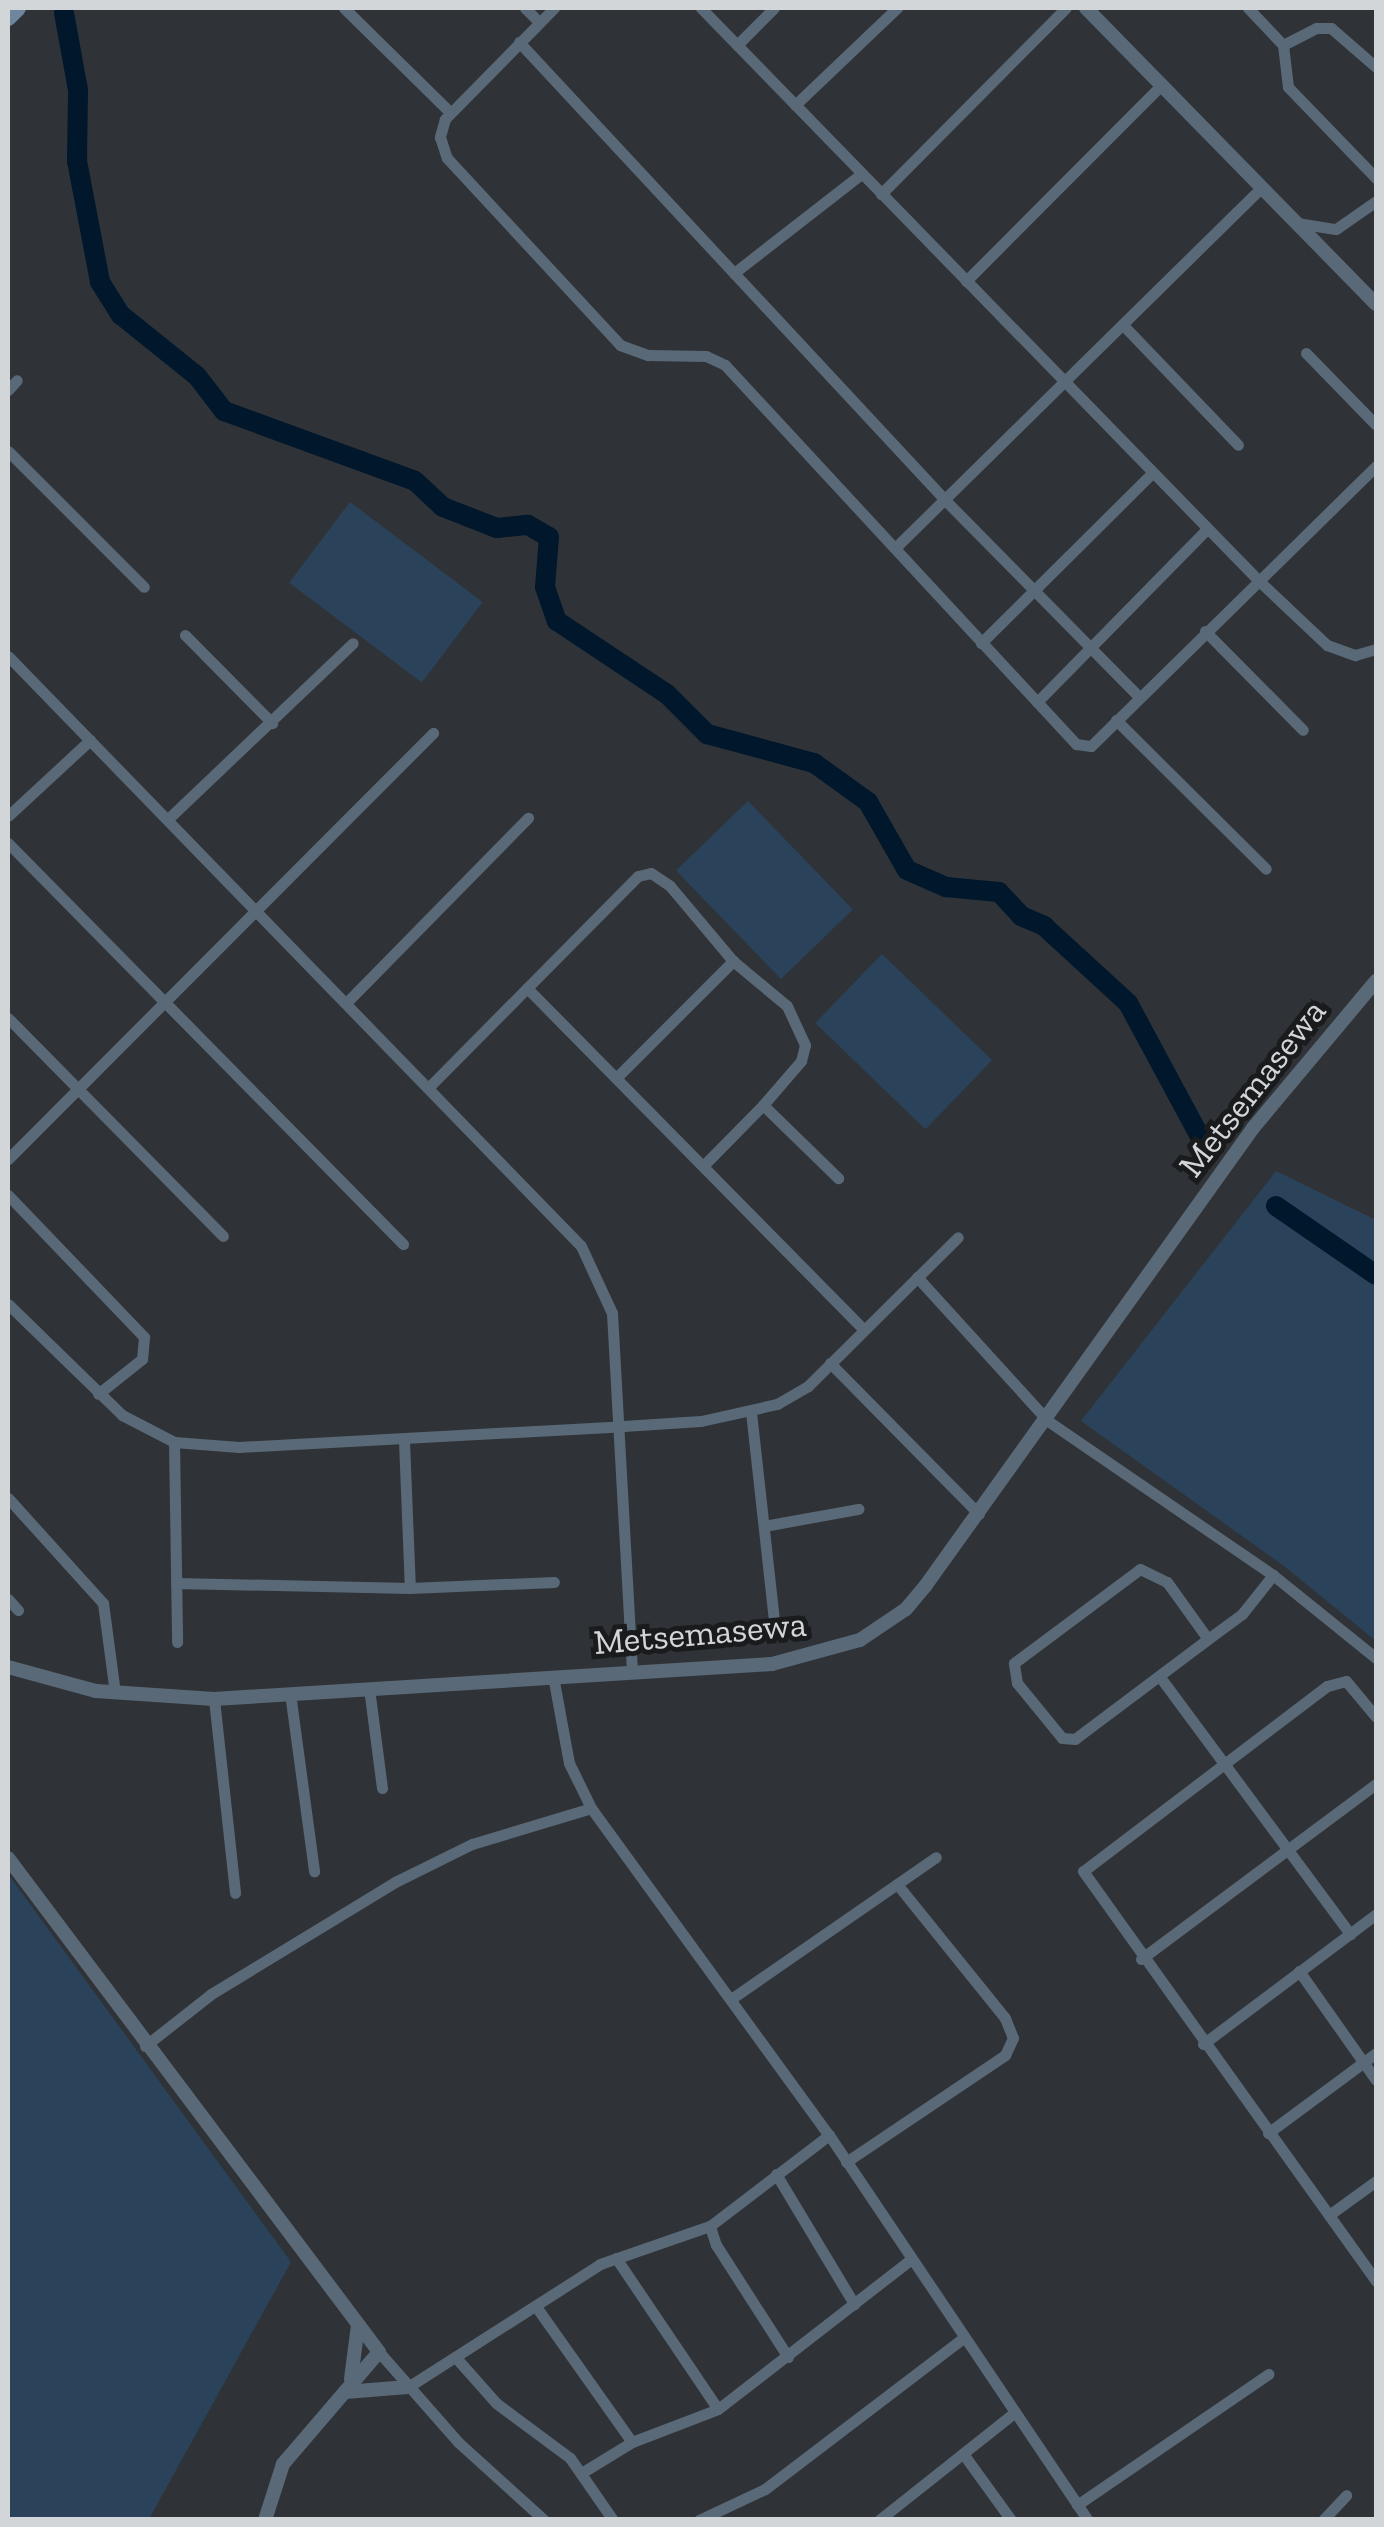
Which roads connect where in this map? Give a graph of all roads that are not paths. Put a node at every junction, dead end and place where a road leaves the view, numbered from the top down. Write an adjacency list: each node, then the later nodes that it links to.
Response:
1 (18, 8): 11 (main road)
2 (344, 8): 19 (street)
3 (524, 8): 12 (street)
4 (554, 8): 12 (street)
5 (702, 8): 14 (street)
6 (774, 8): 14 (street)
7 (897, 8): 18 (street)
8 (1066, 8): 23 (street)
9 (1086, 8): 17 (street)
10 (1248, 8): 15 (street)
11 (8, 18)
12 (539, 22): 13 (street)
13 (519, 42): 19 (street); 26 (street)
14 (738, 45): 18 (street)
15 (1283, 46): 16 (street); 21 (street)
16 (1376, 67)
17 (1162, 84): 22 (street); 27 (street)
18 (795, 105): 20 (street)
19 (450, 112): 39 (street)
20 (862, 174): 23 (street); 26 (street)
21 (1376, 178)
22 (1262, 187): 25 (street); 29 (street)
23 (881, 194): 27 (street)
24 (1376, 201): 25 (street)
25 (1297, 222): 28 (street)
26 (734, 274): 37 (street)
27 (966, 281): 31 (street)
28 (1376, 304)
29 (1123, 325): 31 (street); 33 (street)
30 (1306, 352): 32 (street)
31 (1065, 383): 36 (street); 37 (street)
32 (1376, 425)
33 (1238, 444)
34 (8, 451): 41 (street)
35 (1376, 466): 40 (street)
36 (1152, 473): 38 (street); 42 (street)
37 (945, 500): 39 (street); 42 (street)
38 (1207, 529): 40 (street); 47 (street)
39 (895, 548): 46 (street)
40 (1258, 580): 43 (street); 48 (street)
41 (144, 587)
42 (1034, 591): 46 (street); 47 (street)
43 (1206, 631): 50 (street); 54 (street)
44 (185, 636): 53 (street)
45 (353, 643): 53 (street)
46 (981, 643): 51 (street)
47 (1089, 645): 50 (street); 51 (street)
48 (1376, 649)
49 (8, 656): 56 (street)
50 (1140, 697): 52 (street)
51 (1037, 702): 52 (street)
52 (1116, 720): 61 (street)
53 (272, 723): 59 (street)
54 (1303, 730)
55 (432, 733): 62 (street)
56 (90, 740): 57 (street); 59 (street)
57 (8, 816)
58 (528, 818): 66 (street)
59 (168, 819): 62 (street)
60 (8, 843): 67 (street)
61 (1266, 869)
62 (257, 910): 66 (street); 67 (street)
63 (733, 962): 65 (street); 69 (street); 72 (street)
64 (1376, 981): 86 (street, Metsemasewa)
65 (528, 988): 69 (street); 71 (street)
66 (348, 1000): 71 (street)
67 (165, 1003): 70 (street); 79 (street)
68 (8, 1018): 70 (street)
69 (618, 1076): 74 (street)
70 (78, 1084): 73 (street); 77 (street)
71 (431, 1085): 87 (street)
72 (764, 1105): 74 (street); 75 (street)
73 (8, 1159)
74 (704, 1165): 82 (street)
75 (838, 1178)
76 (8, 1195): 84 (street)
77 (223, 1236)
78 (958, 1237): 80 (street)
79 (402, 1244)
80 (917, 1277): 82 (street); 86 (street)
81 (8, 1304): 84 (street)
82 (864, 1330): 83 (street)
83 (830, 1363): 85 (street); 92 (street)
84 (98, 1394): 89 (street)
85 (751, 1412): 87 (street); 93 (street)
86 (1048, 1421): 92 (street, Metsemasewa); 94 (street)
87 (623, 1426): 88 (street); 105 (street)
88 (404, 1440): 89 (street); 97 (street)
89 (174, 1442): 95 (street)
90 (8, 1498): 109 (street)
91 (858, 1509): 93 (street)
92 (980, 1514): 105 (street, Metsemasewa)
93 (764, 1526): 100 (street)
94 (1273, 1575): 101 (street); 103 (street)
95 (176, 1582): 97 (street); 102 (street)
96 (554, 1582): 97 (street)
97 (410, 1588)
98 (8, 1599): 99 (street)
99 (18, 1610)
100 (774, 1622)
101 (1208, 1640): 107 (street); 107 (street)
102 (177, 1642)
103 (1376, 1658)
104 (8, 1667): 109 (street, Metsemasewa)
105 (632, 1670): 106 (street, Metsemasewa)
106 (553, 1676): 108 (street, Metsemasewa); 116 (street)
107 (1160, 1676): 113 (street)
108 (369, 1688): 110 (street, Metsemasewa); 115 (street)
109 (115, 1693): 111 (street, Metsemasewa)
110 (290, 1693): 111 (street, Metsemasewa); 120 (street)
111 (214, 1698): 122 (street)
112 (1376, 1718): 113 (street)
113 (1225, 1766): 117 (street); 125 (street)
114 (1376, 1784): 117 (street)
115 (382, 1788)
116 (590, 1808): 127 (street); 129 (street)
117 (1288, 1850): 124 (street); 125 (street)
118 (936, 1857): 121 (street)
119 (8, 1858): 129 (street)
120 (314, 1872)
121 (897, 1884): 127 (street); 135 (street)
122 (235, 1894)
123 (1376, 1914): 124 (street)
124 (1350, 1934): 126 (street)
125 (1141, 1959): 128 (street)
126 (1299, 1971): 128 (street); 131 (street)
127 (731, 1999): 134 (street)
128 (1203, 2044): 133 (street)
129 (145, 2046): 145 (street)
130 (1376, 2053): 131 (street)
131 (1364, 2062): 132 (street); 133 (street)
132 (1376, 2080)
133 (1268, 2133): 138 (street)
134 (829, 2135): 135 (street); 136 (street)
135 (846, 2162): 141 (street)
136 (776, 2174): 139 (street); 143 (street)
137 (1376, 2181): 138 (street)
138 (1328, 2216): 142 (street)
139 (710, 2226): 140 (street); 148 (street)
140 (616, 2258): 144 (street); 153 (street)
141 (910, 2260): 143 (street); 146 (street)
142 (1376, 2281)
143 (854, 2304): 148 (street)
144 (537, 2308): 149 (street); 155 (street)
145 (358, 2325): 147 (street); 152 (street)
146 (962, 2338): 154 (street); 160 (street)
147 (379, 2352): 151 (street); 152 (street)
148 (788, 2357): 153 (street)
149 (458, 2360): 151 (street); 157 (street)
150 (1268, 2374): 159 (street)
151 (408, 2386): 152 (street); 162 (street)
152 (346, 2390): 161 (street)
153 (718, 2409): 155 (street)
154 (1014, 2413): 156 (street); 159 (street)
155 (632, 2442): 157 (street)
156 (964, 2454): 164 (street); 165 (street)
157 (583, 2472): 163 (street)
158 (1346, 2495): 167 (street)
159 (1077, 2505): 166 (street)
160 (707, 2518)
161 (265, 2520)
162 (544, 2520)
163 (613, 2520)
164 (879, 2520)
165 (1011, 2520)
166 (1088, 2520)
167 (1323, 2520)

